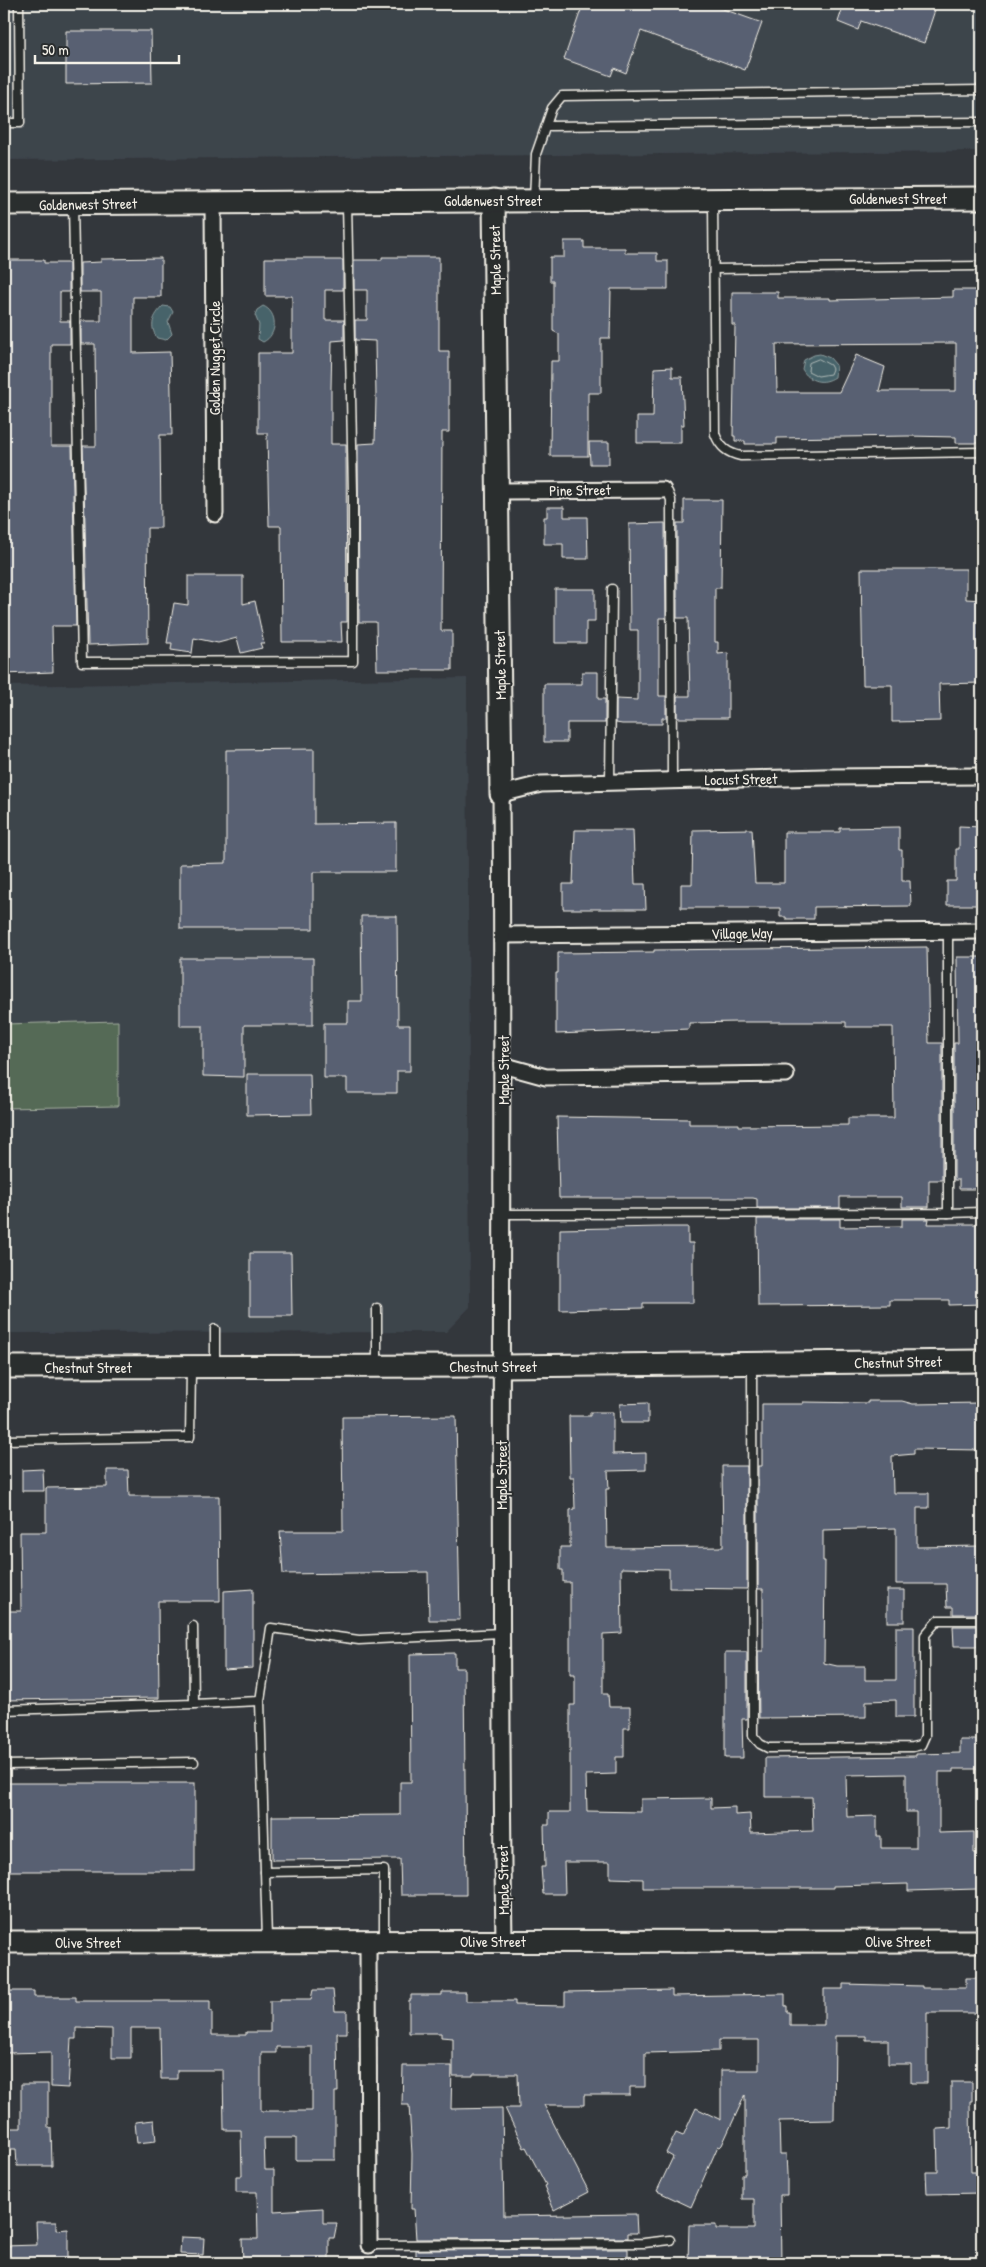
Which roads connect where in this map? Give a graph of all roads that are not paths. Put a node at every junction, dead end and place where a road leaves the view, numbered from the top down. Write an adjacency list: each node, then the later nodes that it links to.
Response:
1 (18, 4): 4 (lane)
2 (982, 90): 5 (lane)
3 (982, 122): 5 (lane)
4 (4, 123)
5 (546, 126): 9 (lane)
6 (982, 198): 7 (street, Goldenwest Street)
7 (713, 199): 9 (street, Goldenwest Street); 15 (lane)
8 (494, 200): 9 (street, Goldenwest Street); 10 (street, Goldenwest Street); 18 (street, Maple Street)
9 (534, 200)
10 (347, 202): 11 (street, Goldenwest Street); 13 (lane)
11 (213, 203): 13 (street, Goldenwest Street); 19 (street, Golden Nugget Circle)
12 (4, 204): 13 (street, Goldenwest Street)
13 (74, 204)
14 (982, 266): 15 (lane)
15 (714, 269): 16 (lane)
16 (982, 452)
17 (663, 490): 18 (street, Pine Street); 22 (lane)
18 (498, 491): 24 (street, Maple Street)
19 (214, 514)
20 (612, 589): 23 (lane)
21 (982, 776): 22 (street, Locust Street)
22 (672, 781): 23 (street, Locust Street)
23 (610, 783): 24 (street, Locust Street)
24 (501, 794): 27 (street, Maple Street)
25 (948, 930): 26 (street, Village Way); 27 (street, Village Way); 31 (lane)
26 (982, 931)
27 (502, 935): 28 (street, Maple Street)
28 (502, 1065): 29 (street); 32 (street, Maple Street)
29 (786, 1074)
30 (982, 1212): 31 (lane)
31 (948, 1213): 32 (lane)
32 (503, 1214): 37 (street, Maple Street)
33 (377, 1308): 40 (lane)
34 (215, 1329): 39 (lane)
35 (982, 1361): 36 (street, Chestnut Street)
36 (752, 1363): 37 (street, Chestnut Street); 43 (lane)
37 (501, 1366): 40 (street, Chestnut Street); 45 (street, Maple Street)
38 (191, 1367): 39 (street, Chestnut Street); 41 (street, Chestnut Street); 42 (lane)
39 (214, 1367): 40 (street, Chestnut Street)
40 (377, 1367)
41 (4, 1368)
42 (4, 1440)
43 (982, 1620)
44 (193, 1626): 47 (lane)
45 (500, 1633): 46 (lane); 52 (street, Maple Street)
46 (260, 1701): 47 (lane); 51 (lane)
47 (194, 1704): 48 (lane)
48 (4, 1710)
49 (194, 1762): 50 (lane)
50 (4, 1765)
51 (264, 1872): 53 (lane); 54 (lane)
52 (504, 1940): 54 (street, Olive Street); 55 (street, Olive Street)
53 (267, 1941): 54 (street, Olive Street); 56 (street, Olive Street)
54 (376, 1941): 58 (street)
55 (982, 1941)
56 (4, 1942)
57 (670, 2240): 58 (lane)
58 (369, 2245)

